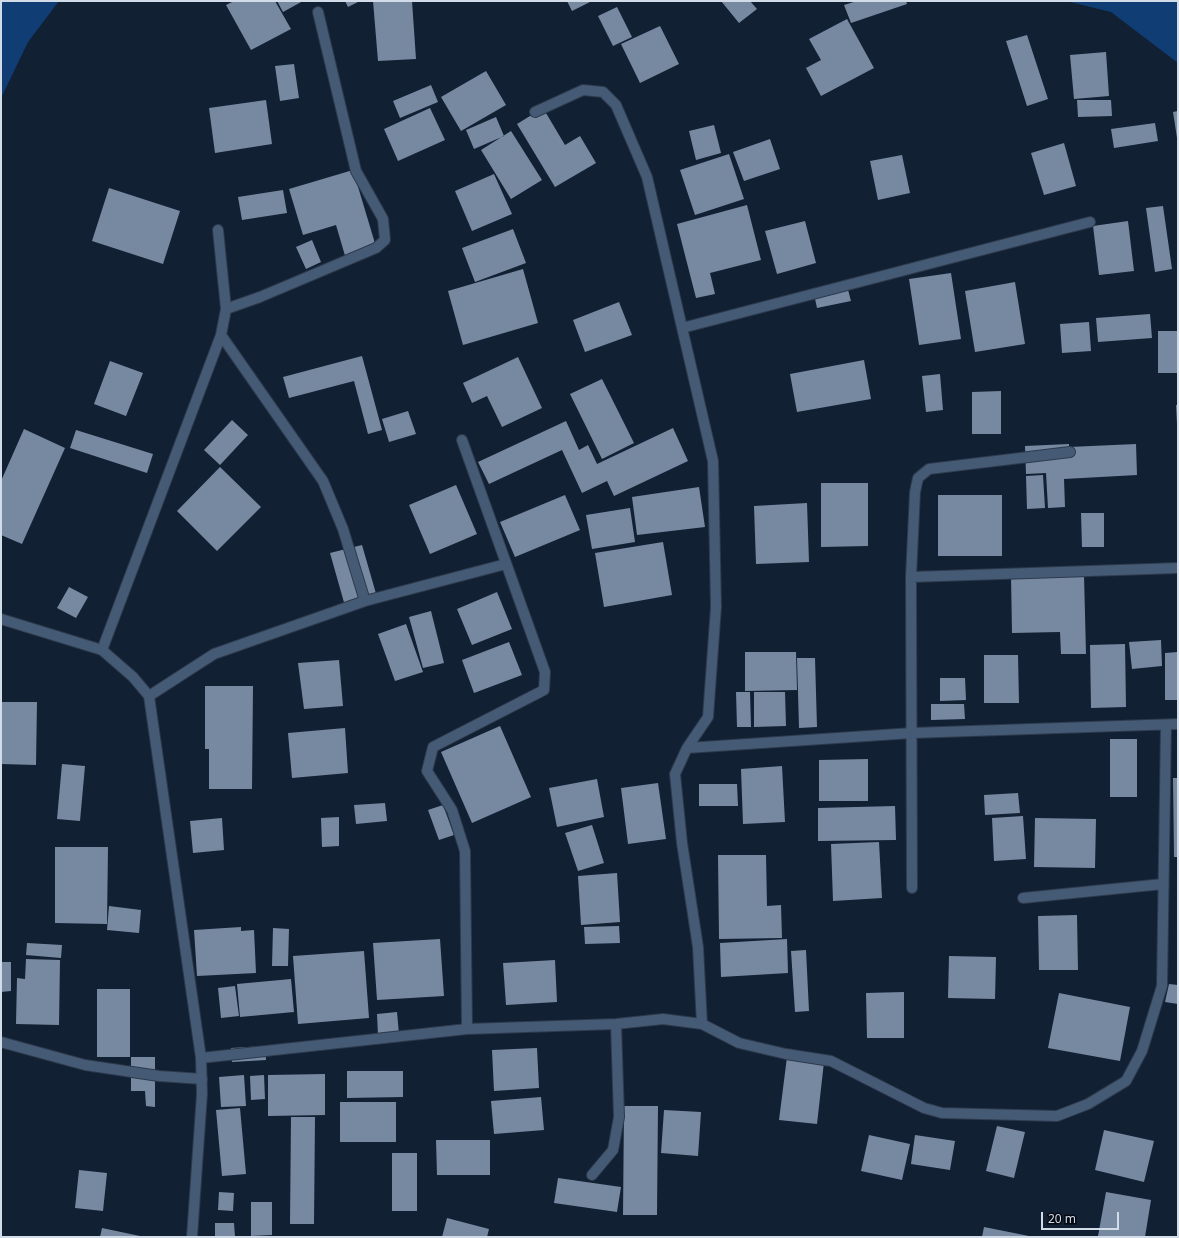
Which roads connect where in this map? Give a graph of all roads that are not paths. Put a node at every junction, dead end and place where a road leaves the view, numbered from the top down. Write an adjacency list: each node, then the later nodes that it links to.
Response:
1 (318, 12): 5 (street)
2 (535, 112): 6 (street)
3 (1090, 222): 6 (street)
4 (218, 230): 5 (street)
5 (226, 309): 7 (street)
6 (682, 328): 20 (street)
7 (221, 335): 13 (street); 15 (street)
8 (462, 440): 10 (street)
9 (1070, 452): 12 (street)
10 (506, 564): 13 (street); 26 (street)
11 (1178, 568): 12 (street)
12 (911, 577): 19 (street)
13 (364, 601): 16 (street)
14 (1, 619): 15 (street)
15 (102, 650): 16 (street)
16 (149, 696): 28 (street)
17 (1178, 724): 18 (street)
18 (1166, 725): 19 (street); 21 (street)
19 (912, 733): 20 (street); 22 (street)
20 (687, 748): 25 (street)
21 (1163, 884): 23 (street); 25 (street)
22 (912, 888)
23 (1023, 898)
24 (616, 1024): 25 (street); 26 (street); 30 (street)
25 (702, 1024)
26 (467, 1029): 28 (street)
27 (1, 1042): 29 (street)
28 (201, 1058): 29 (street)
29 (202, 1079): 31 (street)
30 (592, 1175)
31 (192, 1237)

